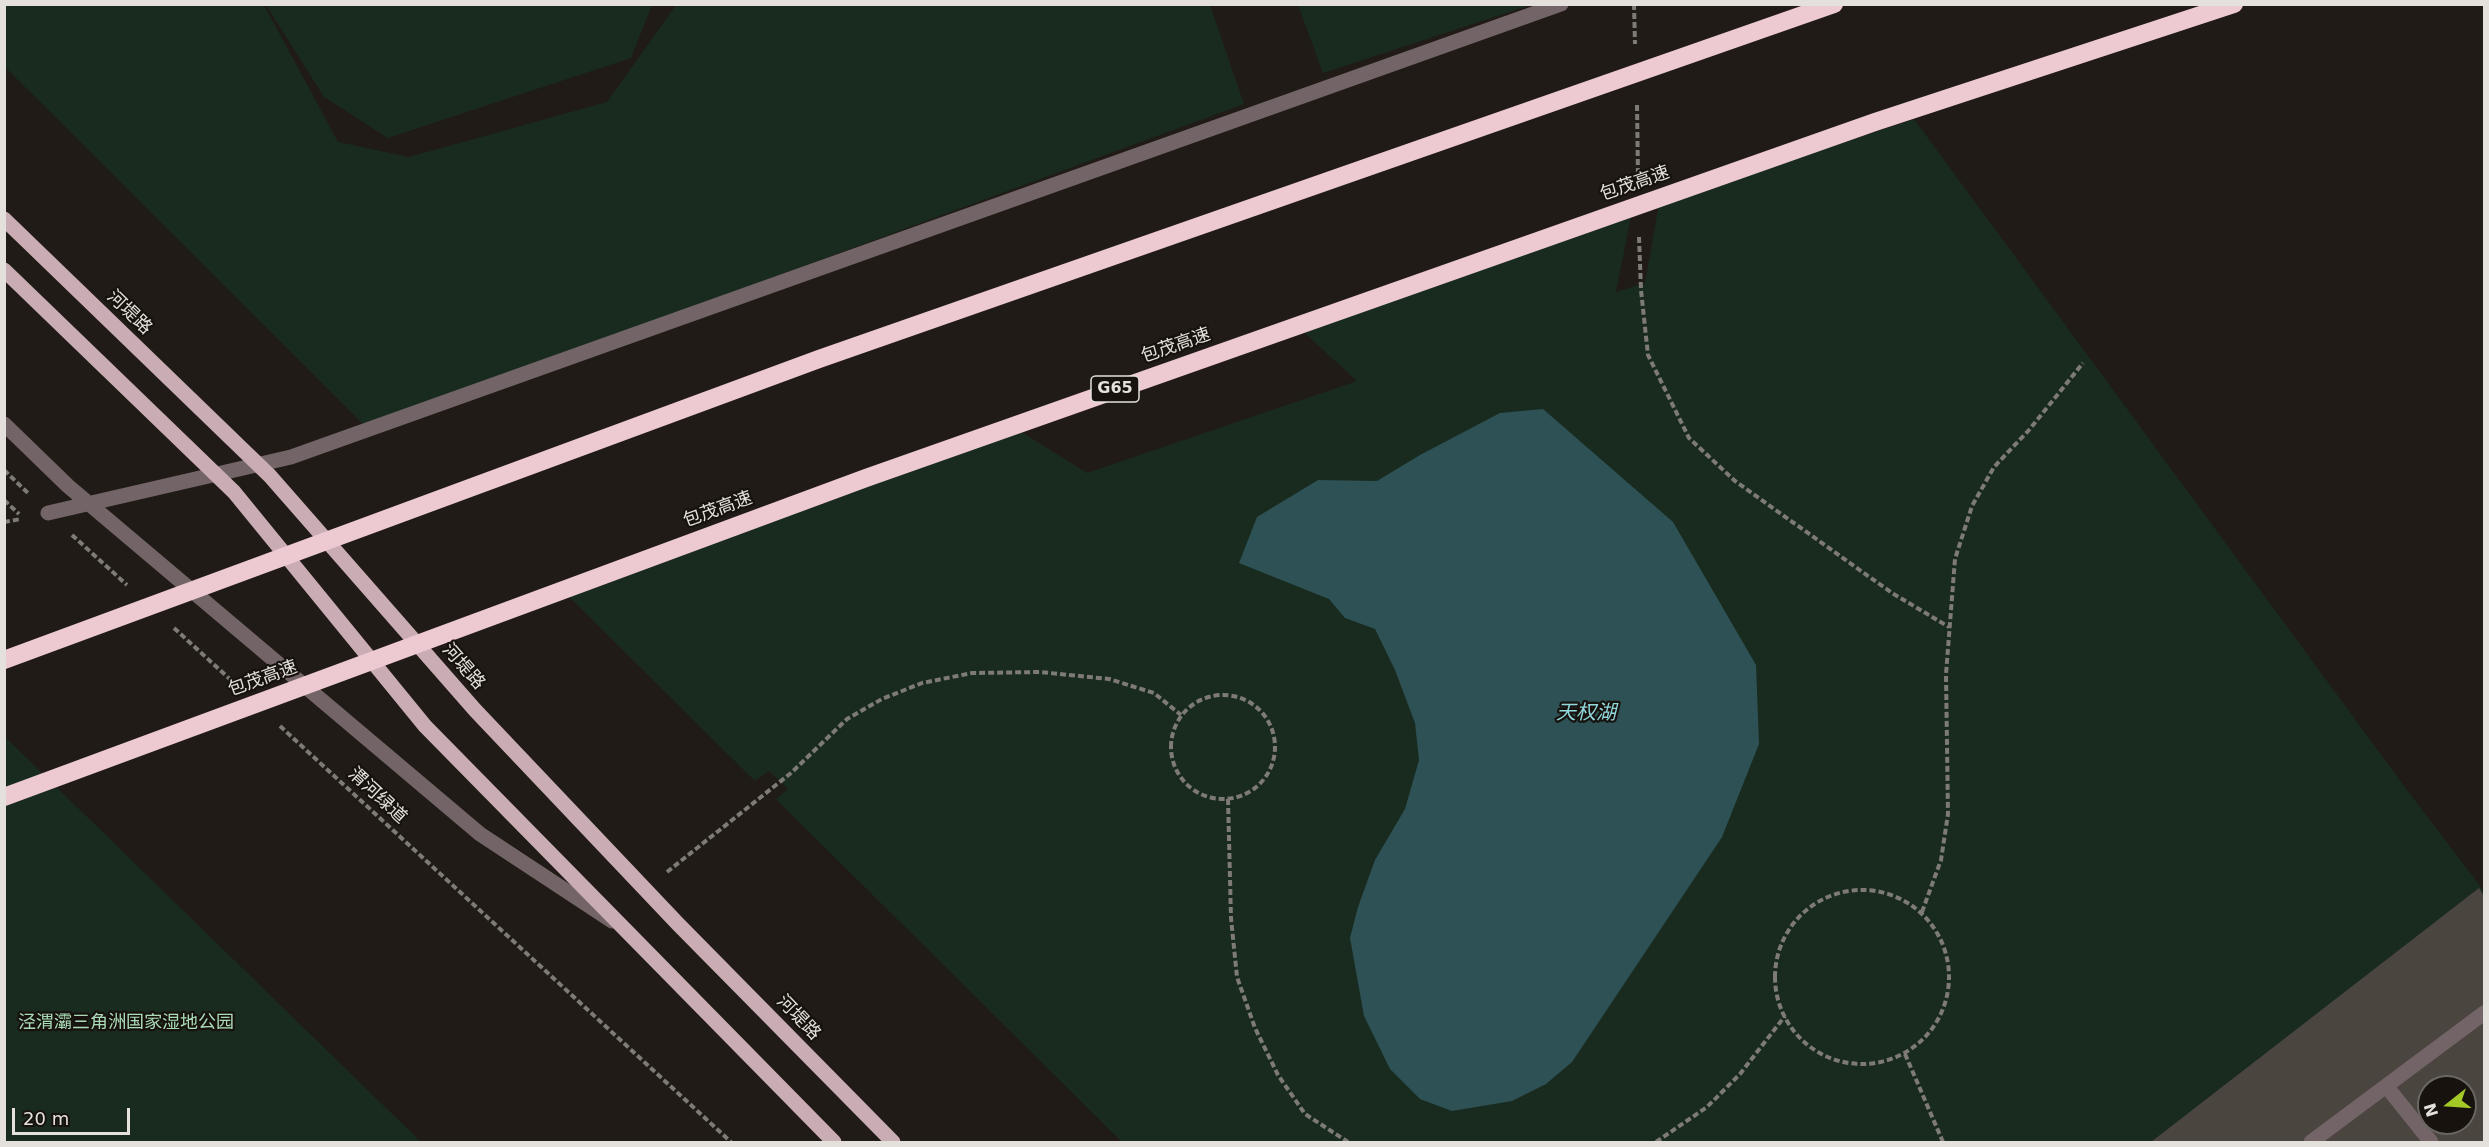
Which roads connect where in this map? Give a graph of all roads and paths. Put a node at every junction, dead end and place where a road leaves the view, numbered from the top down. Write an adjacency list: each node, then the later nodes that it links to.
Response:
1 (1562, 4): 13 (lane)
2 (1634, 4): 5 (path)
3 (1834, 4): 23 (highway, bridge)
4 (2234, 4): 27 (highway, 包茂高速 / G65, bridge)
5 (1635, 52)
6 (1636, 100): 7 (path)
7 (1638, 183)
8 (4, 219): 13 (main road, 河堤路)
9 (1639, 230): 22 (path)
10 (4, 270): 15 (main road)
11 (2083, 363): 22 (path)
12 (4, 424): 17 (lane)
13 (258, 465): 15 (lane); 29 (main road, 河堤路)
14 (4, 470): 18 (path)
15 (216, 475): 17 (lane); 31 (main road)
16 (4, 500): 19 (path)
17 (91, 504): 18 (lane); 31 (lane)
18 (48, 513): 20 (path)
19 (24, 518)
20 (128, 586)
21 (172, 627): 24 (path)
22 (1949, 627): 30 (path)
23 (4, 660)
24 (234, 683)
25 (1181, 715): 28 (path); 28 (path); 29 (path)
26 (278, 724): 36 (path, 渭河绿道)
27 (4, 797)
28 (1228, 799): 39 (path)
29 (645, 889): 38 (main road, 河堤路)
30 (1922, 912): 33 (path); 34 (path)
31 (626, 930): 37 (main road)
32 (2484, 1012): 35 (lane)
33 (1785, 1016): 34 (path); 40 (path)
34 (1905, 1054): 41 (path)
35 (2387, 1087): 42 (lane); 43 (lane)
36 (731, 1143)
37 (834, 1143)
38 (893, 1143)
39 (1348, 1143)
40 (1656, 1143)
41 (1942, 1143)
42 (2311, 1143)
43 (2432, 1143)

